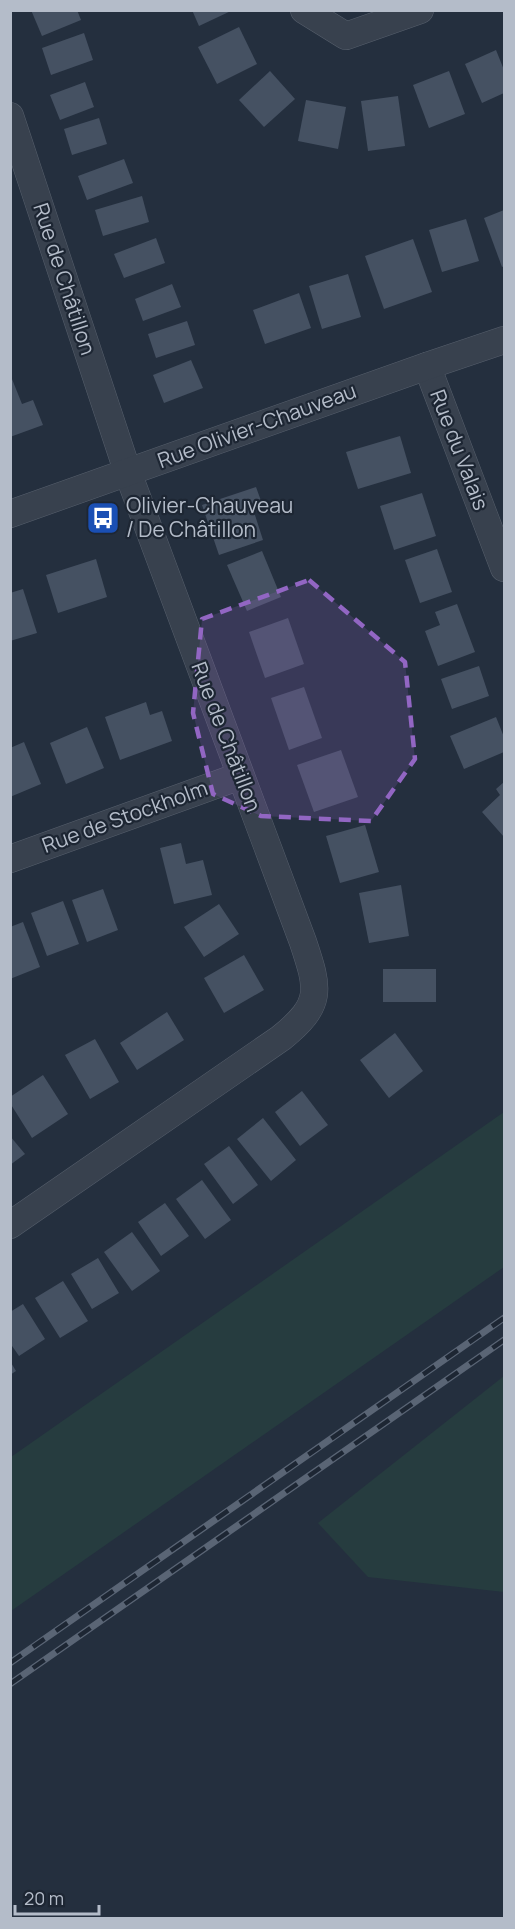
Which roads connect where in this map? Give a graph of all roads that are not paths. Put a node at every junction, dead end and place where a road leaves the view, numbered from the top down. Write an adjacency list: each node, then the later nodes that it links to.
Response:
1 (304, 10): 2 (street)
2 (420, 10)
3 (10, 116): 4 (street, Rue de Châtillon)
4 (20, 173): 7 (street, Rue de Châtillon)
5 (504, 340): 6 (street, Rue Olivier-Chauveau)
6 (427, 366): 7 (street, Rue Olivier-Chauveau); 9 (street, Rue du Valais)
7 (128, 473): 8 (street, Rue Olivier-Chauveau); 10 (street, Rue de Châtillon)
8 (10, 514)
9 (504, 568)
10 (240, 776): 11 (street, Rue de Stockholm); 12 (street, Rue de Châtillon)
11 (10, 858)
12 (10, 1225)

